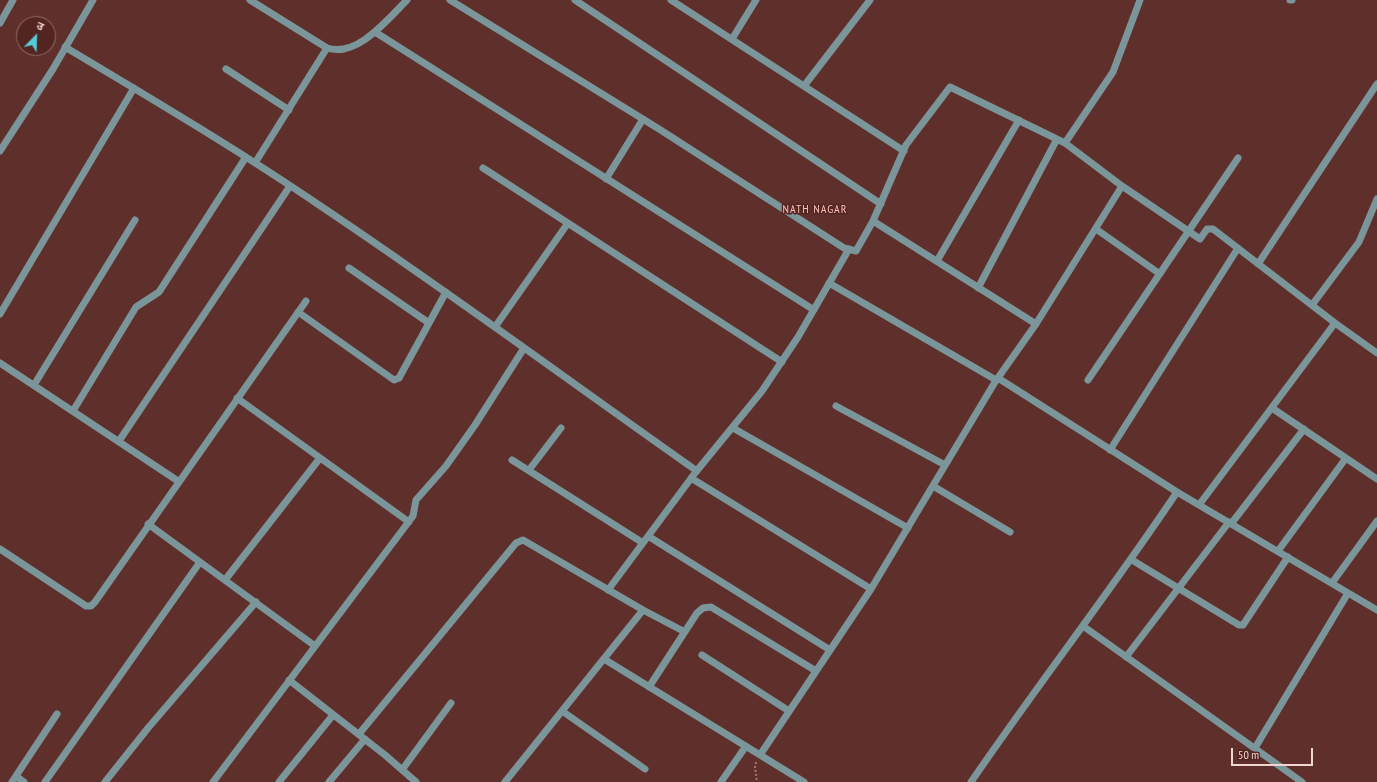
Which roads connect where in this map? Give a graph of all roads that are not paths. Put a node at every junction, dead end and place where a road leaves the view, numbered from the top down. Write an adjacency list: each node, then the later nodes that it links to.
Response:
1 (13, 0): 11 (street)
2 (92, 0): 14 (street)
3 (250, 0): 15 (street)
4 (407, 0): 12 (street)
5 (450, 0): 21 (street)
6 (575, 0): 35 (street)
7 (671, 0): 13 (street)
8 (756, 0): 13 (street)
9 (870, 0): 18 (street)
10 (1140, 0): 24 (street)
11 (0, 23)
12 (375, 32): 15 (street); 31 (street)
13 (732, 39): 18 (street)
14 (65, 48): 19 (street); 25 (street)
15 (328, 48): 20 (street)
16 (226, 69): 20 (street)
17 (1377, 84): 44 (street)
18 (804, 86): 26 (street)
19 (134, 88): 27 (street); 54 (street)
20 (289, 110): 29 (street)
21 (642, 119): 31 (street); 42 (street)
22 (1019, 120): 23 (street); 26 (street); 43 (street)
23 (1057, 138): 24 (street); 48 (street)
24 (1065, 143): 33 (street)
25 (0, 151)
26 (904, 151): 35 (street)
27 (246, 157): 29 (street); 69 (street)
28 (1238, 158): 40 (street)
29 (255, 163): 32 (street)
30 (482, 168): 38 (street)
31 (606, 179): 52 (street)
32 (290, 186): 49 (street); 73 (street)
33 (1122, 186): 39 (street); 40 (street)
34 (1377, 199): 51 (street)
35 (881, 204): 37 (street)
36 (135, 220): 65 (street)
37 (873, 221): 42 (street); 43 (street)
38 (568, 223): 58 (street); 61 (street)
39 (1096, 229): 46 (street); 57 (street)
40 (1189, 232): 41 (street); 46 (street)
41 (1238, 248): 44 (street); 74 (street)
42 (849, 249): 47 (street)
43 (937, 261): 48 (street)
44 (1258, 264): 51 (street)
45 (349, 268): 55 (street)
46 (1160, 274): 64 (street)
47 (829, 282): 52 (street); 63 (street)
48 (978, 288): 57 (street)
49 (446, 292): 55 (street); 58 (street)
50 (306, 301): 53 (street)
51 (1312, 305): 56 (street)
52 (814, 310): 61 (street)
53 (298, 312): 55 (street); 66 (street)
54 (0, 314)
55 (429, 323)
56 (1335, 323): 60 (street); 68 (street)
57 (1036, 324): 63 (street)
58 (495, 327): 59 (street)
59 (524, 348): 80 (street); 88 (street)
60 (1377, 353)
61 (782, 362): 71 (street)
62 (0, 363): 65 (street)
63 (997, 379): 74 (street); 78 (street)
64 (1088, 380)
65 (34, 385): 69 (street)
66 (237, 398): 75 (street); 83 (street)
67 (836, 406): 78 (street)
68 (1272, 408): 72 (street); 86 (street)
69 (73, 411): 73 (street)
70 (561, 428): 79 (street)
71 (733, 428): 80 (street); 91 (street)
72 (1304, 429): 76 (street); 89 (street)
73 (119, 441): 83 (street)
74 (1110, 450): 85 (street)
75 (320, 458): 88 (street); 100 (street)
76 (1346, 458): 82 (street); 96 (street)
77 (512, 460): 79 (street)
78 (945, 465): 84 (street)
79 (528, 470): 94 (street)
80 (697, 471): 81 (street)
81 (691, 478): 93 (street); 102 (street)
82 (1377, 479)
83 (178, 481): 90 (street)
84 (933, 486): 91 (street); 92 (street)
85 (1177, 492): 86 (street); 98 (street)
86 (1199, 505): 89 (street)
87 (1377, 521): 101 (street)
88 (408, 522): 111 (street)
89 (1230, 523): 96 (street); 103 (street)
90 (148, 524): 95 (street); 99 (street)
91 (908, 528): 102 (street)
92 (1010, 532)
93 (648, 536): 94 (street); 112 (street)
94 (643, 543): 104 (street)
95 (0, 549)
96 (1278, 551): 97 (street)
97 (1288, 557): 101 (street); 103 (street)
98 (1132, 560): 103 (street); 109 (street)
99 (200, 562): 100 (street); 135 (street)
100 (225, 580): 106 (street)
101 (1332, 583): 105 (street)
102 (871, 589): 112 (street)
103 (1179, 589): 114 (street)
104 (608, 590): 107 (street); 124 (street)
105 (1348, 593): 108 (street); 127 (street)
106 (256, 602): 111 (street); 136 (street)
107 (643, 610): 110 (street); 115 (street)
108 (1377, 610)
109 (1083, 626): 114 (street); 143 (street)
110 (685, 632): 116 (street); 118 (street)
111 (315, 646): 117 (street)
112 (830, 650): 116 (street)
113 (702, 655): 121 (street)
114 (1126, 657): 127 (street)
115 (604, 659): 118 (street); 120 (street)
116 (816, 671): 121 (street)
117 (289, 680): 123 (street); 132 (street)
118 (650, 687): 126 (street)
119 (451, 703): 130 (street)
120 (562, 711): 129 (street); 140 (street)
121 (789, 711): 128 (street)
122 (57, 714): 131 (street)
123 (333, 714): 124 (street); 137 (street)
124 (359, 734): 125 (street)
125 (365, 739): 130 (street); 138 (street)
126 (746, 746): 128 (street); 141 (street)
127 (1255, 748): 133 (street)
128 (760, 755): 142 (street)
129 (645, 769)
130 (402, 770): 139 (street)
131 (14, 779): 134 (street)
132 (216, 781)
133 (1300, 781)
134 (24, 782)
135 (45, 782)
136 (105, 782)
137 (279, 782)
138 (329, 782)
139 (416, 782)
140 (505, 782)
141 (721, 782)
142 (804, 782)
143 (972, 782)

